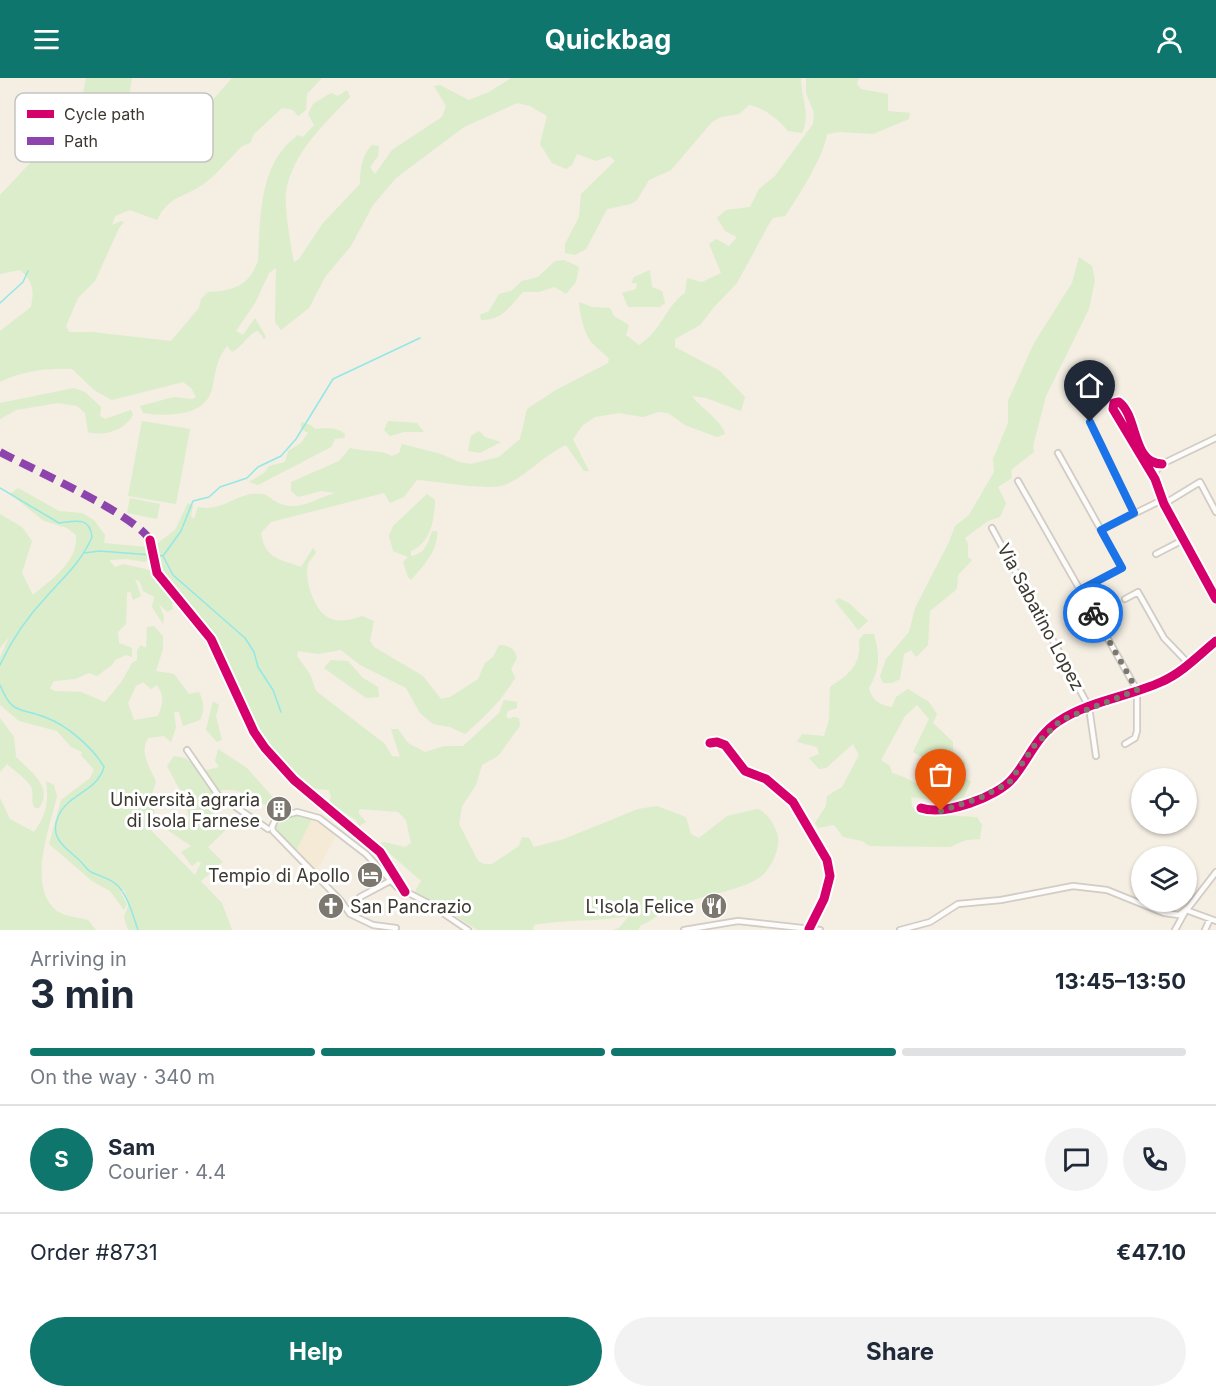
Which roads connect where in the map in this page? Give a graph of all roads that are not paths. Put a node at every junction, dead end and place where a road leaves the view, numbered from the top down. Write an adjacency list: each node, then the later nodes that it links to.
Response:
1 (1090, 422): 9 (street)
2 (1216, 438): 4 (street)
3 (1058, 453): 11 (street)
4 (1162, 464): 5 (street); 5 (street)
5 (1155, 479): 7 (street)
6 (1018, 481): 15 (street)
7 (1163, 502): 8 (street); 9 (street); 13 (street)
8 (1216, 512)
9 (1134, 513): 11 (street)
10 (992, 528): 21 (street, Via Sabatino Lopez)
11 (1101, 530): 15 (street)
12 (150, 540): 30 (street)
13 (1183, 540): 14 (street); 17 (street)
14 (1156, 554)
15 (1080, 590): 20 (street)
16 (1125, 599): 19 (street)
17 (1216, 599)
18 (1216, 641): 19 (street)
19 (1189, 664): 20 (street)
20 (1137, 690): 21 (street); 23 (street)
21 (1089, 707): 25 (street); 26 (street)
22 (710, 742): 42 (street)
23 (1125, 744)
24 (187, 750): 27 (street)
25 (1096, 756)
26 (921, 808)
27 (268, 829)
28 (1216, 872): 32 (street)
29 (390, 881): 30 (street); 31 (street); 41 (street)
30 (405, 892): 43 (street)
31 (360, 897)
32 (1197, 897)
33 (1131, 900): 47 (street)
34 (1162, 912): 35 (street)
35 (1184, 912)
36 (1185, 912): 48 (street)
37 (1189, 912): 38 (street)
38 (1210, 919): 39 (street); 49 (street)
39 (1216, 921)
40 (759, 923): 42 (street); 44 (street); 45 (street)
41 (396, 928)
42 (809, 928): 46 (street)
43 (468, 930)
44 (684, 930)
45 (760, 930)
46 (820, 930)
47 (900, 930)
48 (1175, 930)
49 (1205, 930)

